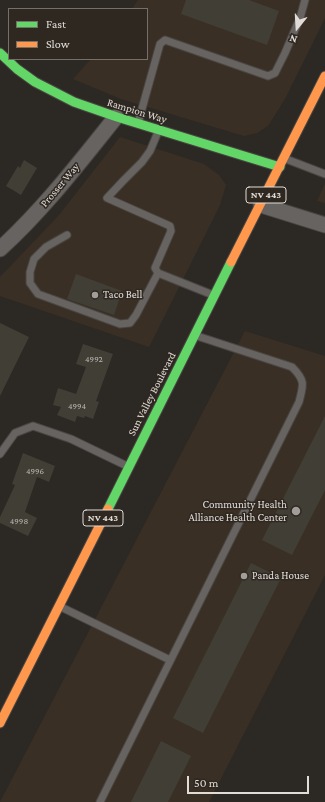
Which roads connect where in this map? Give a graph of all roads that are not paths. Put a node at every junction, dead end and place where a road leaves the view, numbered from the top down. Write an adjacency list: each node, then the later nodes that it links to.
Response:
1 (305, 0): 5 (lane)
2 (0, 53): 4 (main road, Rampion Way)
3 (325, 76): 7 (main road, Sun Valley Boulevard / NV 443)
4 (116, 117): 5 (main road, Rampion Way); 12 (street, Prosser Way)
5 (138, 124): 6 (main road, Rampion Way)
6 (158, 130): 7 (main road, Rampion Way); 13 (lane)
7 (282, 163): 8 (lane); 9 (main road, Sun Valley Boulevard / NV 443)
8 (325, 174)
9 (261, 204): 10 (street); 14 (main road, Sun Valley Boulevard / NV 443)
10 (325, 225)
11 (66, 235): 13 (lane)
12 (5, 243)
13 (158, 272): 14 (lane)
14 (215, 296): 15 (main road, Sun Valley Boulevard / NV 443)
15 (195, 336): 17 (main road, Sun Valley Boulevard / NV 443); 19 (lane)
16 (0, 454): 17 (lane)
17 (129, 467): 18 (main road, Sun Valley Boulevard / NV 443)
18 (59, 606): 19 (lane); 20 (main road, Sun Valley Boulevard / NV 443)
19 (170, 660): 21 (lane)
20 (0, 724)
21 (100, 802)

